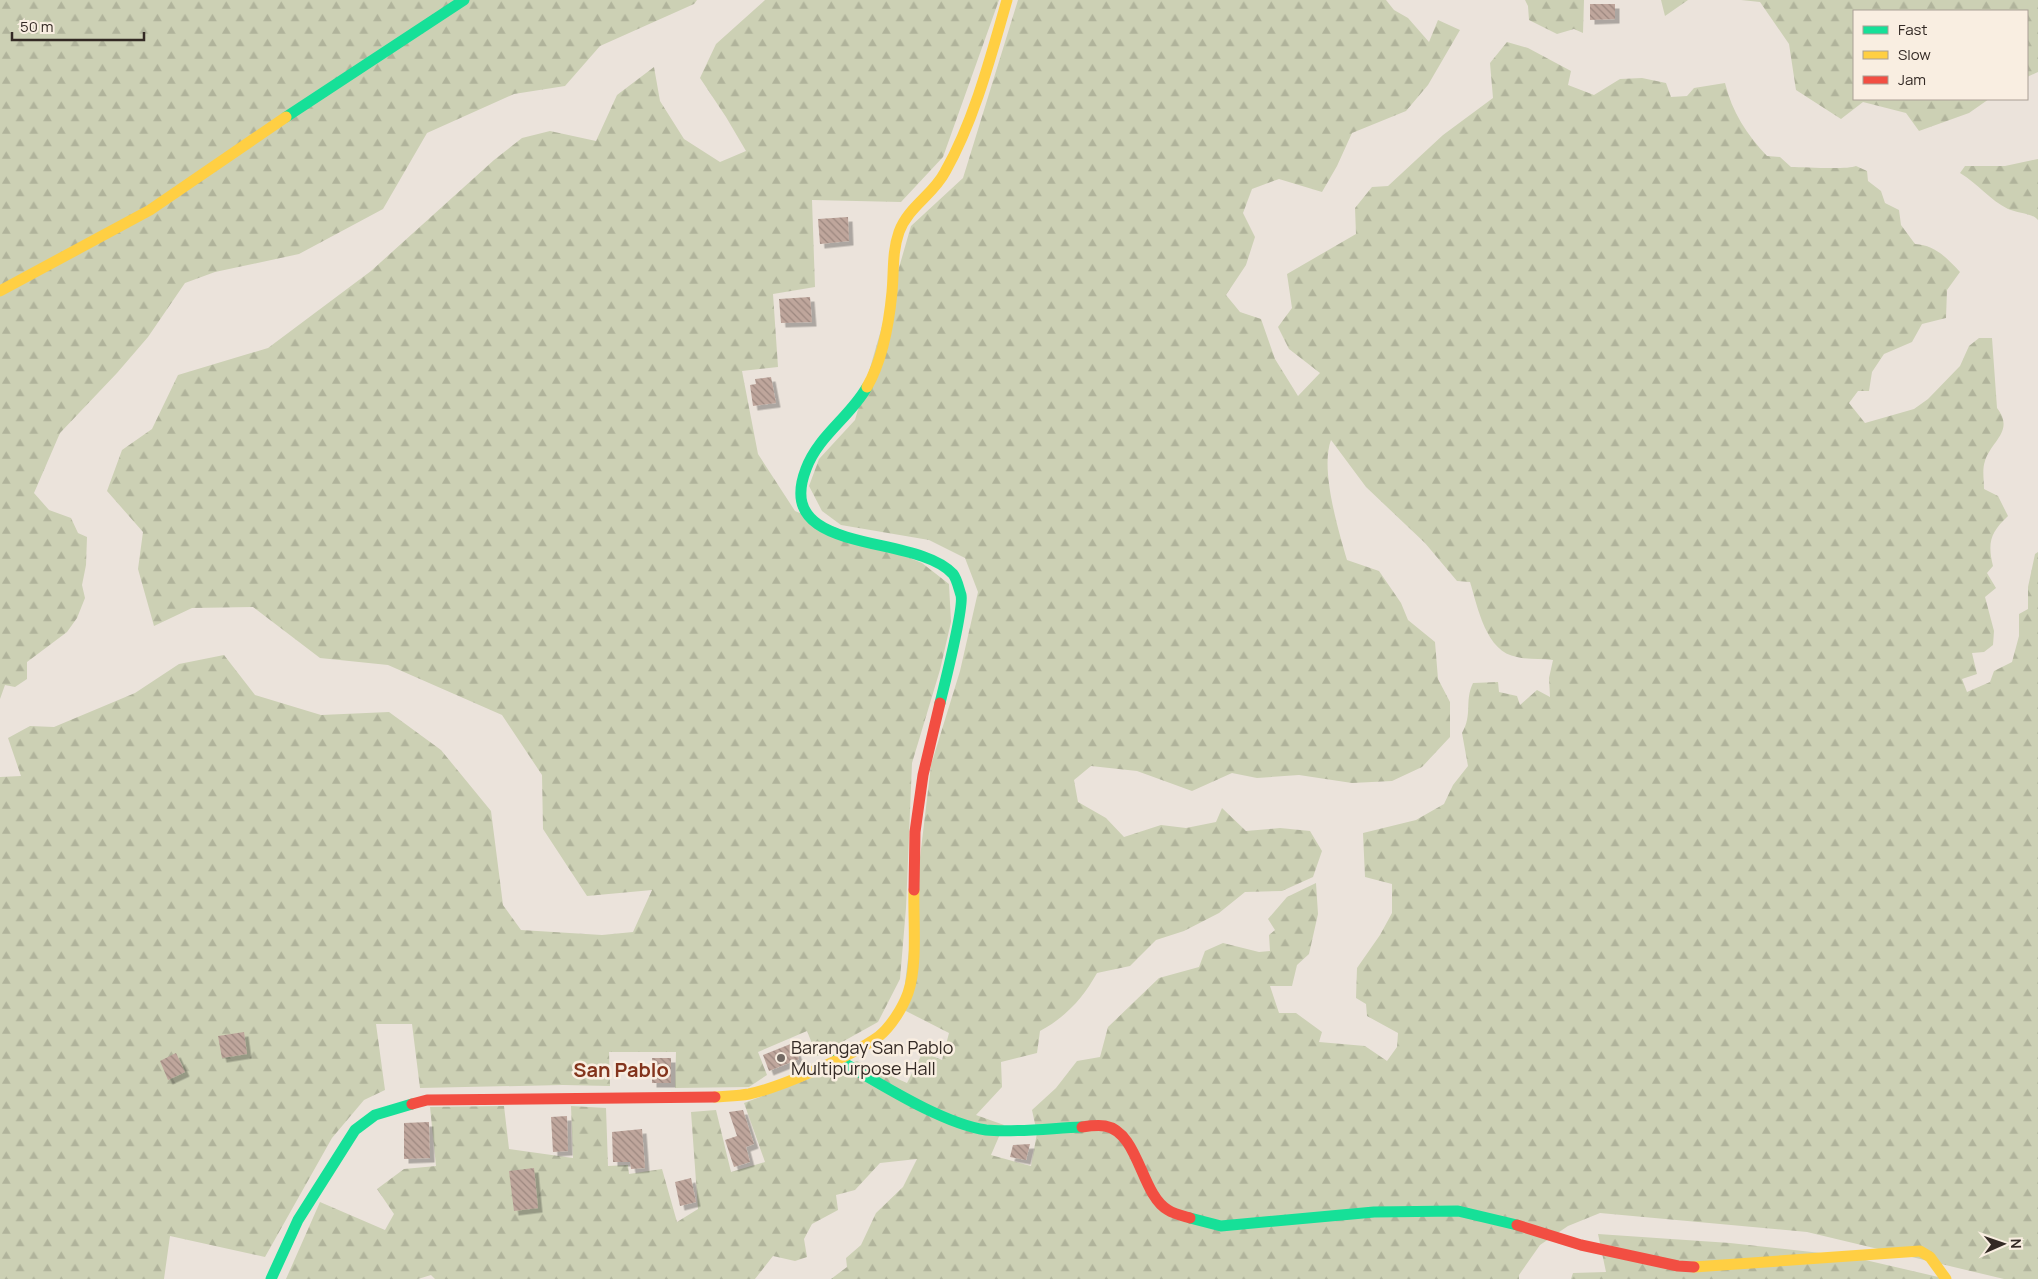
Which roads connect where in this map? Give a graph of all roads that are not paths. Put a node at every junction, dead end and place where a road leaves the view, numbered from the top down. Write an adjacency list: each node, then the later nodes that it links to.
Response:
1 (464, 0): 3 (street)
2 (1007, 0): 4 (street)
3 (0, 291)
4 (837, 1059): 5 (street); 6 (street)
5 (271, 1279)
6 (1946, 1279)

